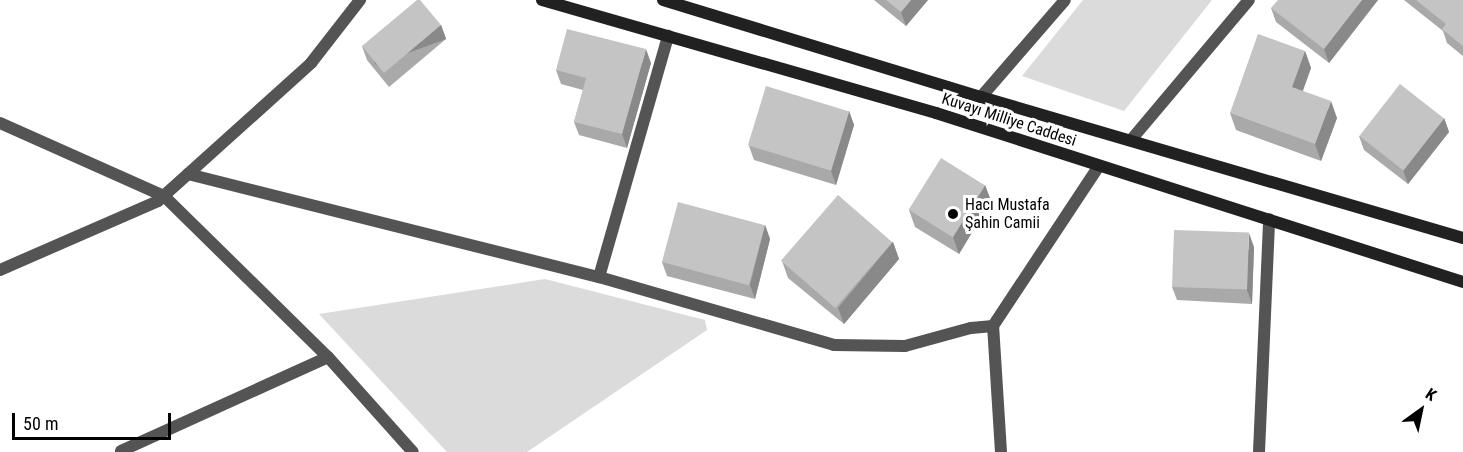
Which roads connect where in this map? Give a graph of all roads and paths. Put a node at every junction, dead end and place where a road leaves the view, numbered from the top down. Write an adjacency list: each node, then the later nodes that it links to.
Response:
1 (360, 0): 11 (street)
2 (542, 0): 6 (main road, Kuvayı Milliye Caddesi)
3 (663, 0): 7 (main road, Kuvayı Milliye Caddesi)
4 (1249, 0): 9 (street)
5 (1062, 1): 7 (street)
6 (668, 36): 10 (main road, Kuvayı Milliye Caddesi); 16 (street)
7 (981, 97): 9 (main road, Kuvayı Milliye Caddesi)
8 (0, 123): 12 (street)
9 (1131, 140): 14 (main road, Kuvayı Milliye Caddesi)
10 (1099, 166): 13 (main road, Kuvayı Milliye Caddesi); 18 (street)
11 (188, 174): 12 (street); 16 (street)
12 (164, 196): 15 (street); 19 (street)
13 (1269, 219): 17 (main road, Kuvayı Milliye Caddesi); 23 (street)
14 (1463, 238)
15 (0, 270)
16 (599, 277): 18 (street)
17 (1463, 282)
18 (993, 326): 22 (street)
19 (328, 357): 20 (street); 21 (street)
20 (121, 451)
21 (413, 452)
22 (1001, 452)
23 (1259, 452)

